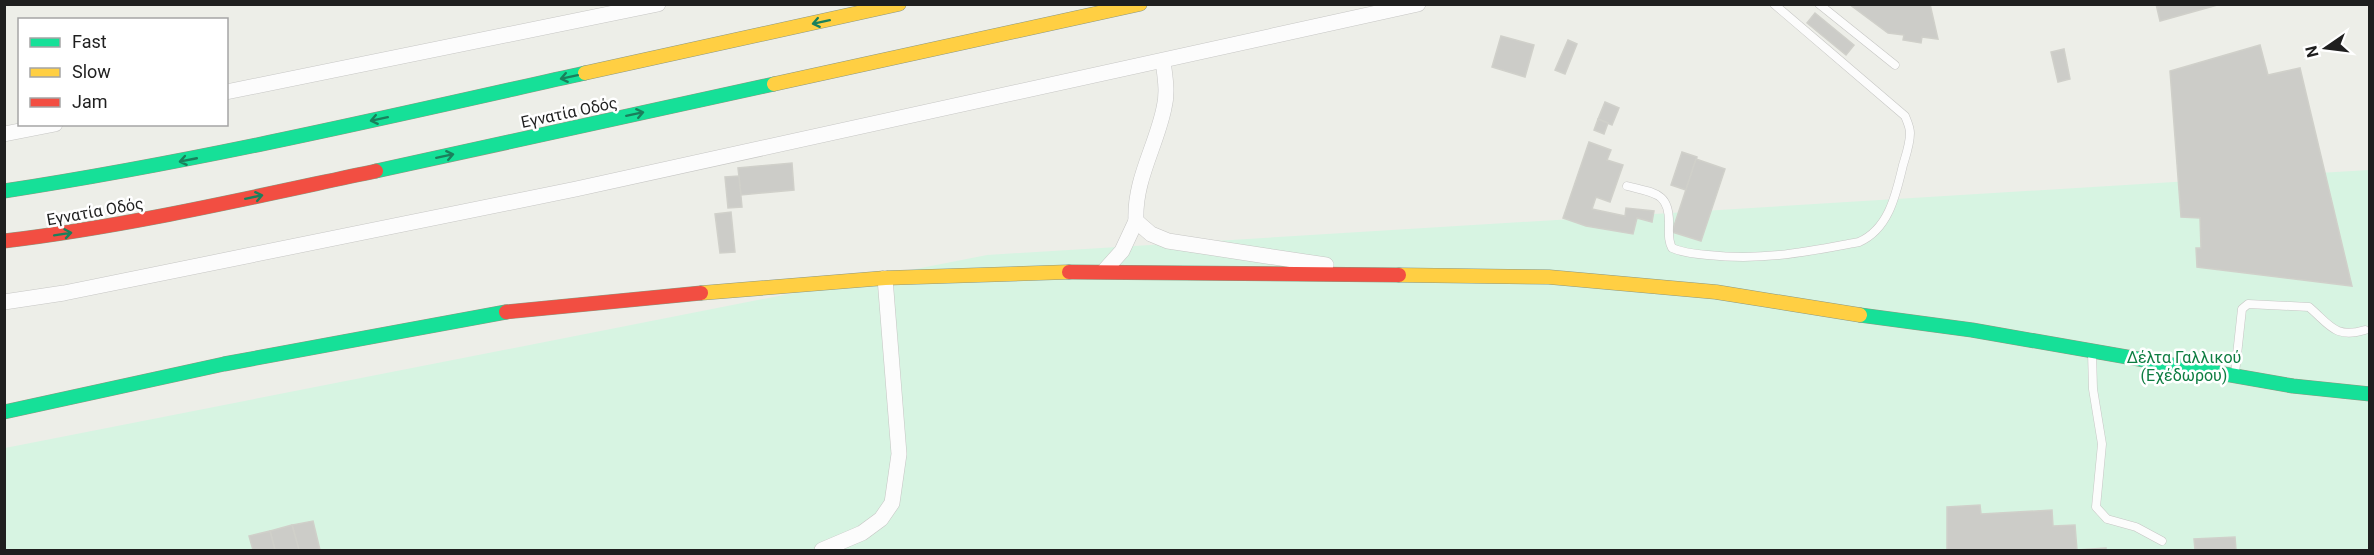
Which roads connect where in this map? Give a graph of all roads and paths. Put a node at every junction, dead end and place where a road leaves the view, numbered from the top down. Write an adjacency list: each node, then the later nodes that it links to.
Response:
1 (658, 4): 9 (street)
2 (899, 4): 13 (main road, Εγνατία Οδός, one-way to 13)
3 (1140, 4): 15 (main road, Εγνατία Οδός, one-way to 3)
4 (1418, 4): 7 (street)
5 (1774, 4): 12 (lane)
6 (1819, 4): 8 (lane)
7 (1163, 61): 14 (street); 19 (street)
8 (1895, 65)
9 (228, 92)
10 (45, 126): 11 (street)
11 (4, 134)
12 (1628, 186)
13 (4, 191)
14 (1136, 221): 16 (street); 17 (street)
15 (4, 241)
16 (1104, 271): 17 (main road); 18 (main road)
17 (1384, 273): 21 (main road)
18 (885, 278): 24 (main road); 26 (street)
19 (4, 302)
20 (2365, 330): 22 (lane)
21 (2092, 351): 22 (main road); 25 (lane)
22 (2235, 373): 23 (main road)
23 (2370, 394)
24 (4, 412)
25 (2162, 541)
26 (822, 550)

